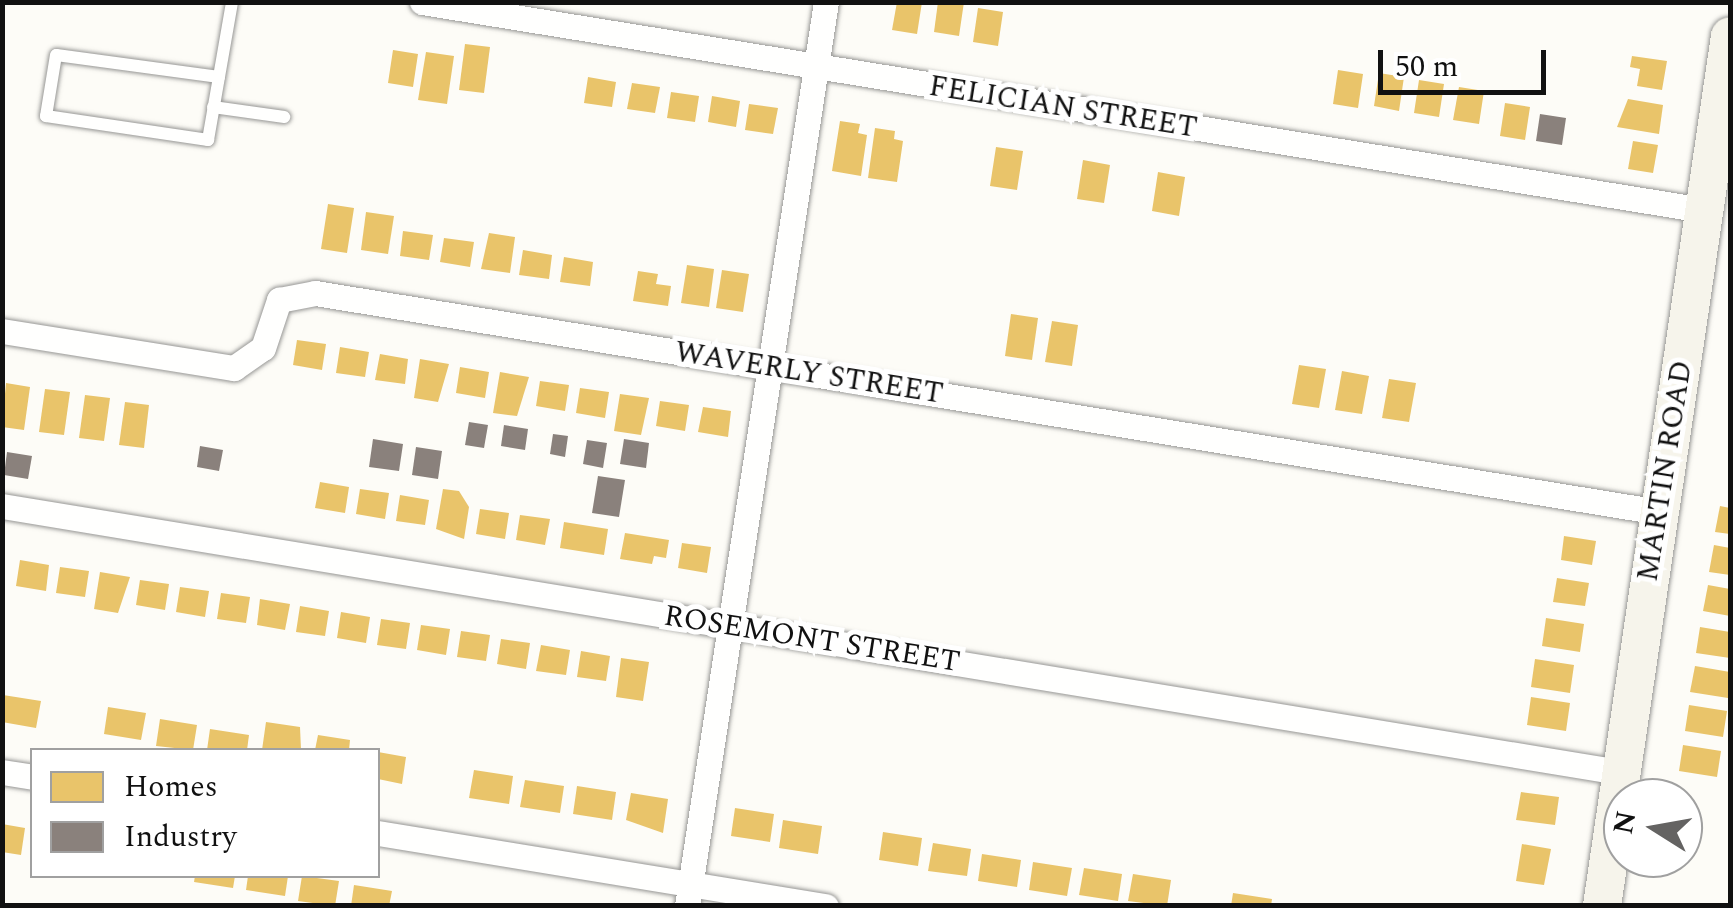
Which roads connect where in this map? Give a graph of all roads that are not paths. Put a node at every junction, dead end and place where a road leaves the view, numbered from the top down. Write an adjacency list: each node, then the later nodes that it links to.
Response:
1 (232, 2): 6 (lane)
2 (422, 2): 5 (street, FELICIAN STREET)
3 (826, 2): 5 (street)
4 (1730, 36): 9 (street, MARTIN ROAD)
5 (816, 67): 9 (street, FELICIAN STREET); 11 (street)
6 (218, 77): 7 (lane); 7 (lane)
7 (214, 107): 8 (lane)
8 (284, 117)
9 (1704, 210): 13 (street, MARTIN ROAD)
10 (2, 331): 11 (street, WAVERLY STREET)
11 (770, 367): 13 (street, WAVERLY STREET); 14 (street)
12 (2, 506): 14 (street, ROSEMONT STREET)
13 (1659, 512): 16 (street, MARTIN ROAD)
14 (731, 625): 16 (street, ROSEMONT STREET); 19 (street)
15 (2, 772): 17 (street)
16 (1620, 772): 21 (street, MARTIN ROAD)
17 (30, 777)
18 (380, 833): 19 (street)
19 (689, 894): 20 (street)
20 (826, 906)
21 (1602, 906)

